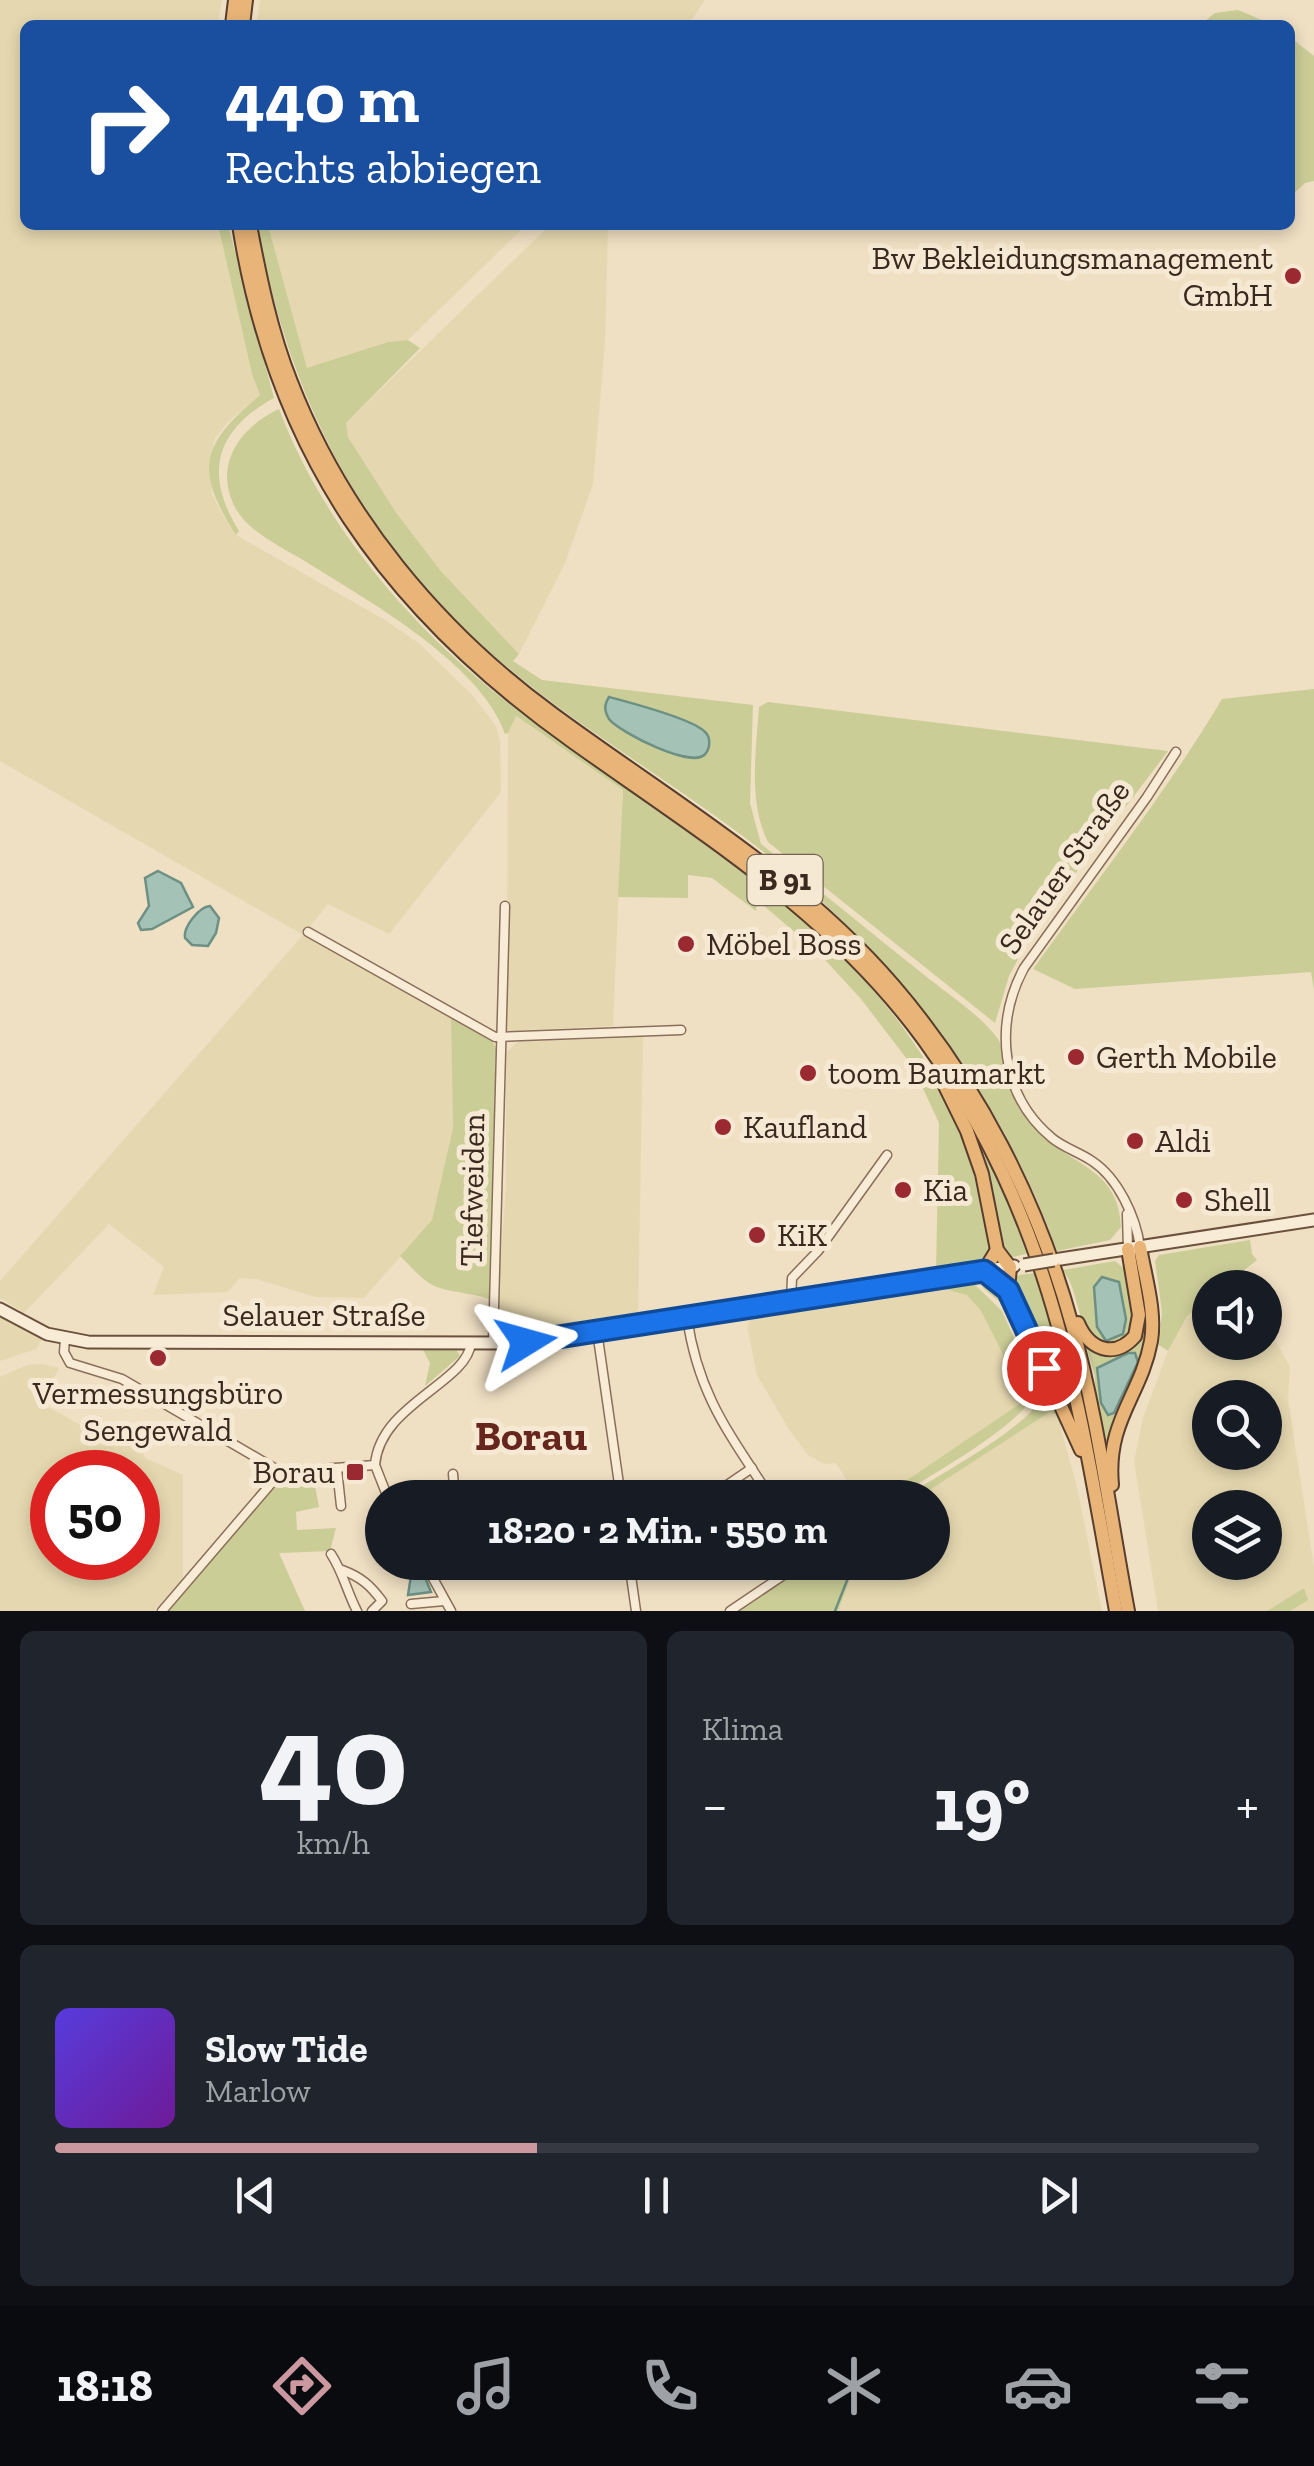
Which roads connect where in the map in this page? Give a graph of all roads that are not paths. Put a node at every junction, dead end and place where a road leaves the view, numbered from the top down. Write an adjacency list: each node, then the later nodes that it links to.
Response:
1 (239, 230): 8 (highway, B 91)
2 (251, 230): 16 (highway, B 91)
3 (1176, 752): 11 (street, Selauer Straße)
4 (505, 906): 7 (street, Tiefweiden)
5 (308, 932): 7 (street)
6 (681, 1030): 7 (street)
7 (501, 1037): 22 (street, Tiefweiden)
8 (922, 1038): 12 (highway); 34 (highway, B 91)
9 (887, 1155): 17 (street)
10 (1314, 1220): 11 (main road, Selauer Straße)
11 (1134, 1248): 13 (main road, Selauer Straße, bridge); 16 (highway); 36 (highway)
12 (997, 1250): 13 (highway); 14 (highway)
13 (1017, 1266): 14 (main road, Selauer Straße); 15 (highway)
14 (984, 1271): 15 (highway); 17 (main road, Selauer Straße)
15 (1008, 1290): 34 (highway)
16 (1064, 1294): 36 (highway, B 91)
17 (791, 1301): 19 (main road, Selauer Straße)
18 (0, 1309): 23 (main road, Selauer Straße)
19 (688, 1317): 20 (main road, Selauer Straße); 25 (street)
20 (598, 1332): 22 (main road, Selauer Straße); 31 (street)
21 (471, 1343): 22 (main road, Selauer Straße); 23 (main road, Selauer Straße); 24 (street)
22 (493, 1343)
23 (65, 1346): 27 (street)
24 (376, 1464): 26 (street); 29 (street)
25 (752, 1468): 32 (street); 33 (street)
26 (337, 1469): 27 (street); 35 (street)
27 (281, 1472): 44 (street)
28 (453, 1474): 30 (street)
29 (382, 1480)
30 (454, 1480)
31 (619, 1480)
32 (734, 1480)
33 (760, 1480)
34 (1094, 1485): 50 (highway, B 91)
35 (341, 1506)
36 (1112, 1518): 51 (highway, B 91)
37 (332, 1554): 38 (street)
38 (342, 1570): 45 (street); 46 (street)
39 (433, 1580): 42 (street)
40 (632, 1580): 48 (street)
41 (776, 1580): 49 (street)
42 (444, 1601): 43 (street); 47 (street)
43 (411, 1604)
44 (162, 1611)
45 (356, 1611)
46 (372, 1611)
47 (451, 1611)
48 (636, 1611)
49 (730, 1611)
50 (1116, 1611)
51 (1128, 1611)

